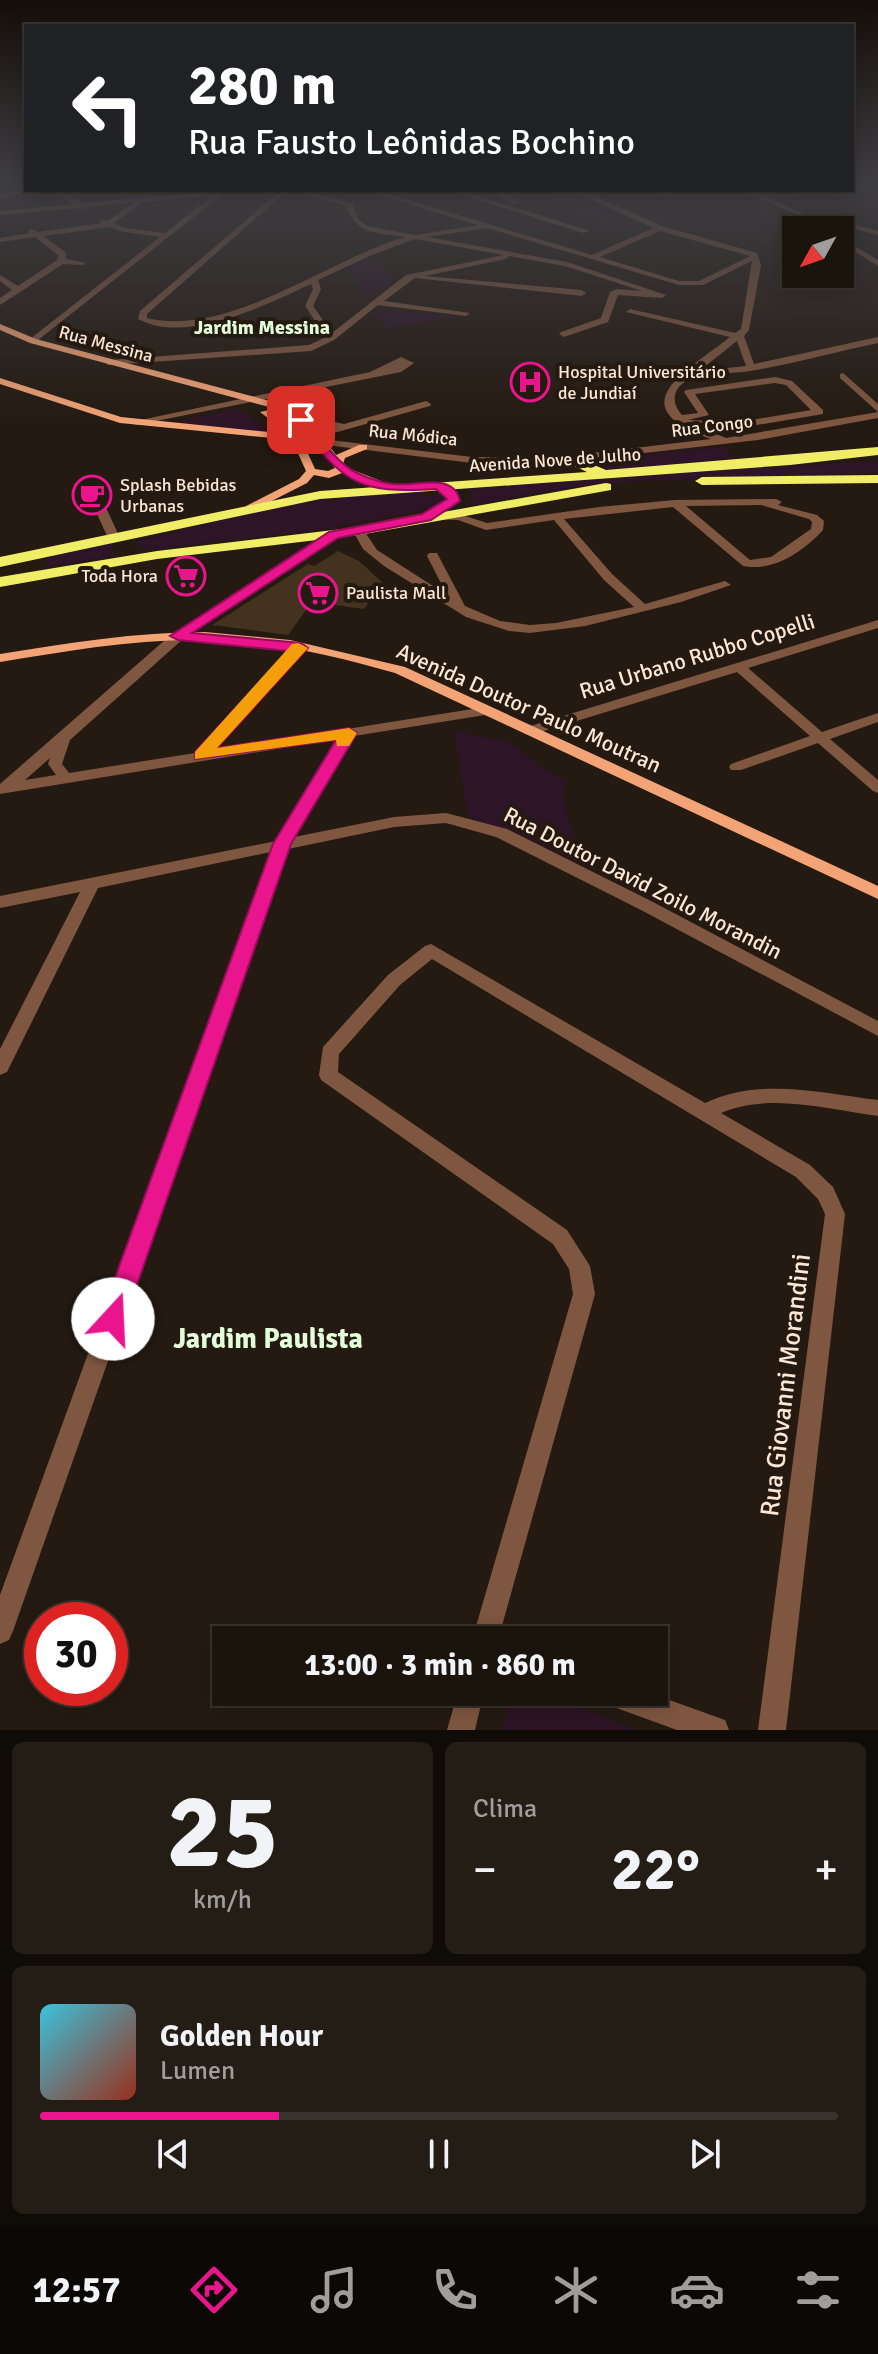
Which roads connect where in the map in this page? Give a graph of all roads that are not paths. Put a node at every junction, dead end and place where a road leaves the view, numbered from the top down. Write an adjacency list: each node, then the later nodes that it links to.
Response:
1 (58, 263): 13 (street)
2 (132, 263): 24 (street)
3 (203, 263): 12 (street)
4 (352, 263): 12 (street)
5 (474, 263): 11 (street)
6 (557, 263): 20 (street)
7 (608, 263): 8 (street)
8 (743, 263)
9 (754, 263): 21 (street)
10 (0, 277): 13 (street)
11 (409, 277): 14 (street); 16 (street)
12 (313, 279): 22 (street)
13 (17, 290): 15 (street)
14 (582, 293)
15 (0, 302)
16 (374, 302): 18 (street); 22 (street)
17 (630, 312): 21 (street)
18 (466, 313)
19 (0, 327): 24 (street, Rua Messina)
20 (564, 334)
21 (740, 337): 28 (street); 30 (street)
22 (331, 338): 27 (street)
23 (878, 340): 25 (street)
24 (33, 341): 27 (street, Rua Messina)
25 (867, 345): 26 (street); 28 (street)
26 (878, 348)
27 (110, 363): 35 (street, Rua Messina)
28 (751, 368): 30 (street)
29 (374, 373): 33 (street)
30 (690, 376): 43 (street)
31 (843, 376): 38 (street)
32 (0, 381): 42 (street)
33 (293, 392): 34 (street); 36 (street)
34 (269, 394): 35 (street); 36 (street)
35 (244, 400): 36 (street, Rua Messina); 39 (street); 47 (street, Rua Messina)
36 (279, 402): 40 (street, Rua Messina)
37 (426, 404): 45 (street)
38 (878, 412): 46 (street, Rua Congo)
39 (187, 413): 42 (street); 44 (street)
40 (295, 416): 45 (street); 48 (street, Rua Messina)
41 (791, 418): 43 (street); 43 (street); 46 (street)
42 (136, 422): 44 (street)
43 (686, 423): 49 (street); 51 (street)
44 (172, 426): 47 (street)
45 (340, 426): 48 (street)
46 (805, 431): 49 (street, Rua Congo)
47 (299, 438): 56 (street)
48 (319, 439): 50 (street, Rua Módica); 55 (street, Rua Messina)
49 (734, 440): 51 (street, Rua Congo)
50 (363, 447): 54 (street, Rua Módica); 55 (street)
51 (665, 448): 53 (street, Rua Congo)
52 (878, 451): 57 (main road, Avenida Nove de Julho)
53 (571, 459): 54 (street, Rua Congo); 57 (main road)
54 (549, 461): 59 (main road)
55 (339, 467): 56 (street); 61 (street)
56 (311, 471): 67 (street)
57 (609, 475): 59 (main road, Avenida Nove de Julho)
58 (878, 479): 66 (main road, Avenida Nove de Julho)
59 (540, 480): 60 (main road, Avenida Nove de Julho)
60 (439, 485): 61 (main road, Avenida Nove de Julho); 69 (main road)
61 (393, 488): 67 (main road, Avenida Nove de Julho)
62 (741, 500): 64 (street); 65 (street); 65 (street)
63 (97, 501): 74 (street)
64 (776, 502)
65 (675, 503): 68 (street)
66 (493, 505): 69 (main road, Avenida Nove de Julho); 70 (street)
67 (250, 508): 71 (main road, Avenida Nove de Julho)
68 (556, 516): 70 (street); 81 (street)
69 (426, 517): 70 (street); 72 (main road, Avenida Nove de Julho)
70 (514, 523)
71 (161, 528): 74 (main road, Avenida Nove de Julho); 75 (main road)
72 (359, 531): 73 (main road, Avenida Nove de Julho); 80 (street)
73 (334, 535): 75 (main road, Avenida Nove de Julho); 83 (street)
74 (114, 538): 77 (main road, Avenida Nove de Julho)
75 (157, 555): 78 (main road, Avenida Nove de Julho)
76 (433, 556): 80 (street)
77 (0, 562)
78 (0, 582)
79 (725, 585): 81 (street)
80 (459, 607): 81 (street)
81 (642, 608)
82 (877, 625): 86 (street, Rua Urbano Rubbo Copelli)
83 (178, 636): 84 (street, Avenida Doutor Paulo Moutran); 85 (street, Avenida Doutor Paulo Moutran); 91 (street)
84 (301, 648): 87 (street, Avenida Doutor Paulo Moutran); 93 (street)
85 (0, 658)
86 (738, 666): 89 (street, Rua Urbano Rubbo Copelli); 92 (street)
87 (485, 711): 89 (street, Avenida Doutor Paulo Moutran); 90 (street)
88 (878, 717): 92 (street)
89 (529, 731): 100 (street, Avenida Doutor Paulo Moutran)
90 (349, 733): 93 (street); 98 (street)
91 (65, 735): 95 (street); 96 (street)
92 (820, 738): 94 (street); 97 (street)
93 (201, 755): 95 (street)
94 (736, 767)
95 (66, 779): 96 (street)
96 (4, 788)
97 (878, 788)
98 (282, 844): 99 (street, Rua Doutor David Zoilo Morandin); 102 (street, Rua Doutor David Zoilo Morandin); 107 (street)
99 (91, 885): 101 (street, Rua Doutor David Zoilo Morandin); 103 (street)
100 (878, 893)
101 (0, 902)
102 (878, 1029)
103 (0, 1067)
104 (878, 1108): 105 (street)
105 (704, 1112): 106 (street, Rua Giovanni Morandini); 112 (street, Rua Giovanni Morandini)
106 (489, 1626)
107 (0, 1631)
108 (467, 1706): 110 (street)
109 (649, 1706): 111 (street)
110 (461, 1730)
111 (715, 1730)
112 (772, 1730)

